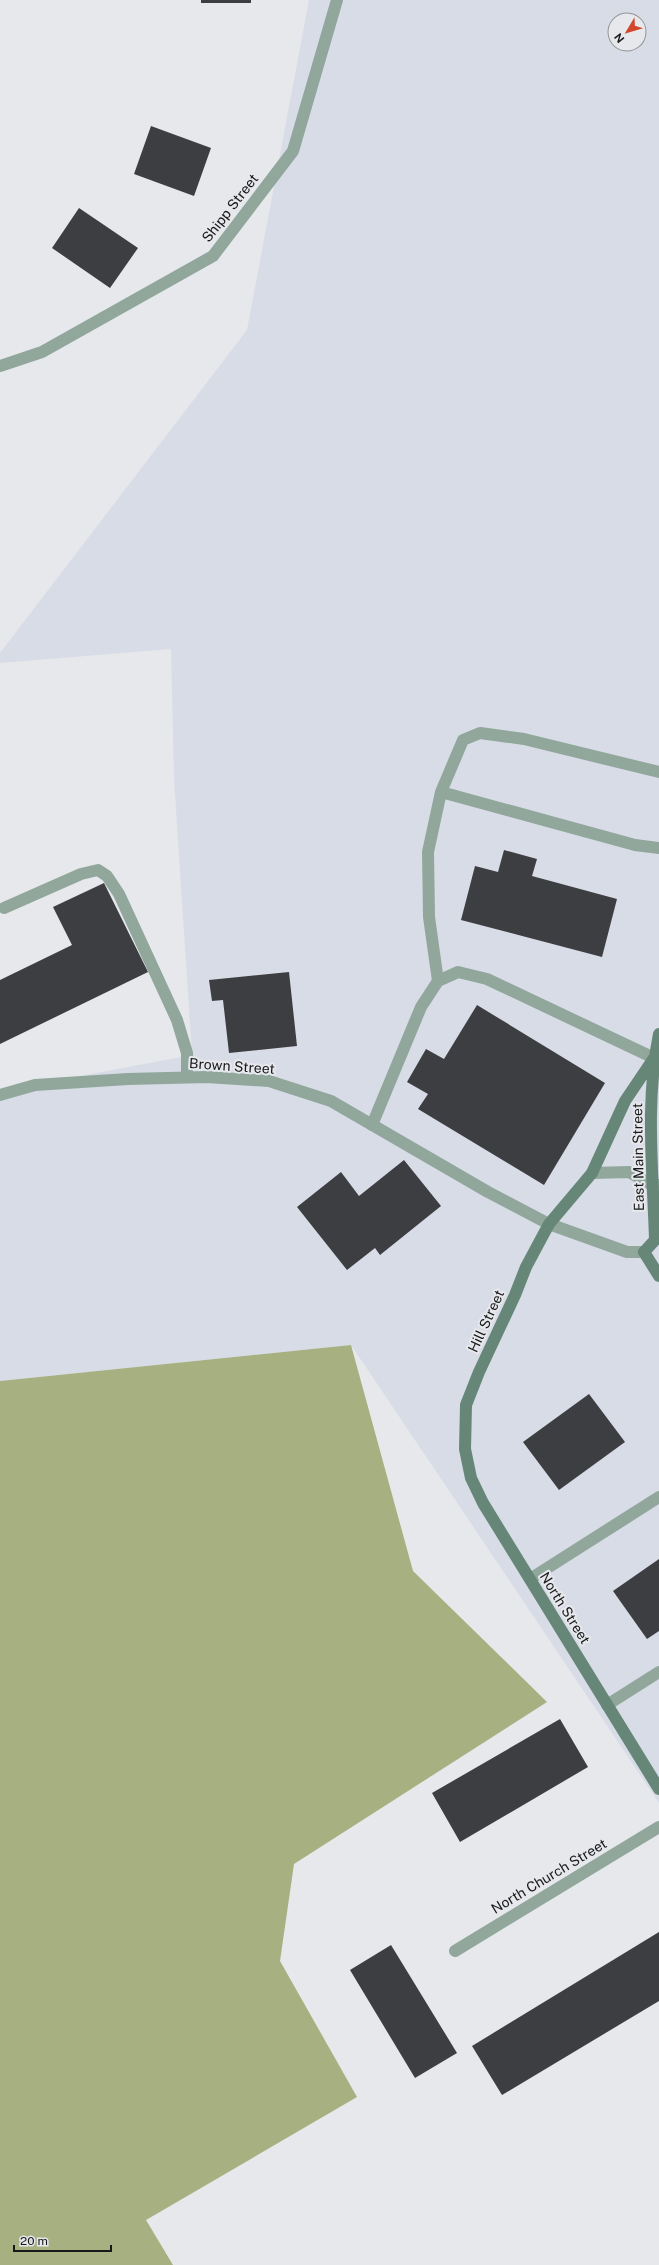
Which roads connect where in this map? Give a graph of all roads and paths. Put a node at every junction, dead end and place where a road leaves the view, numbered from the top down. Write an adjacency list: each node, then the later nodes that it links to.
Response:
1 (337, 0): 2 (street, Shipp Street)
2 (0, 366)
3 (659, 772): 4 (street)
4 (441, 792): 5 (street); 7 (street)
5 (659, 848)
6 (4, 908): 10 (street)
7 (438, 981): 9 (street); 12 (street)
8 (659, 1034): 9 (main road, East Main Street)
9 (654, 1058): 13 (main road, East Main Street); 14 (main road, East Main Street)
10 (187, 1077): 11 (street, Brown Street); 12 (street, Brown Street)
11 (0, 1095)
12 (372, 1125): 15 (street, Brown Street)
13 (592, 1172): 14 (street); 15 (main road, East Main Street)
14 (656, 1185): 16 (main road, East Main Street)
15 (549, 1224): 16 (street); 18 (main road, Hill Street)
16 (644, 1252): 17 (main road)
17 (659, 1276)
18 (466, 1436): 20 (main road, North Street)
19 (659, 1497): 20 (street)
20 (530, 1579): 22 (main road, North Street)
21 (659, 1672): 22 (street)
22 (607, 1705): 23 (main road, North Street)
23 (659, 1789)
24 (659, 1827): 25 (street, North Church Street)
25 (454, 1952)

